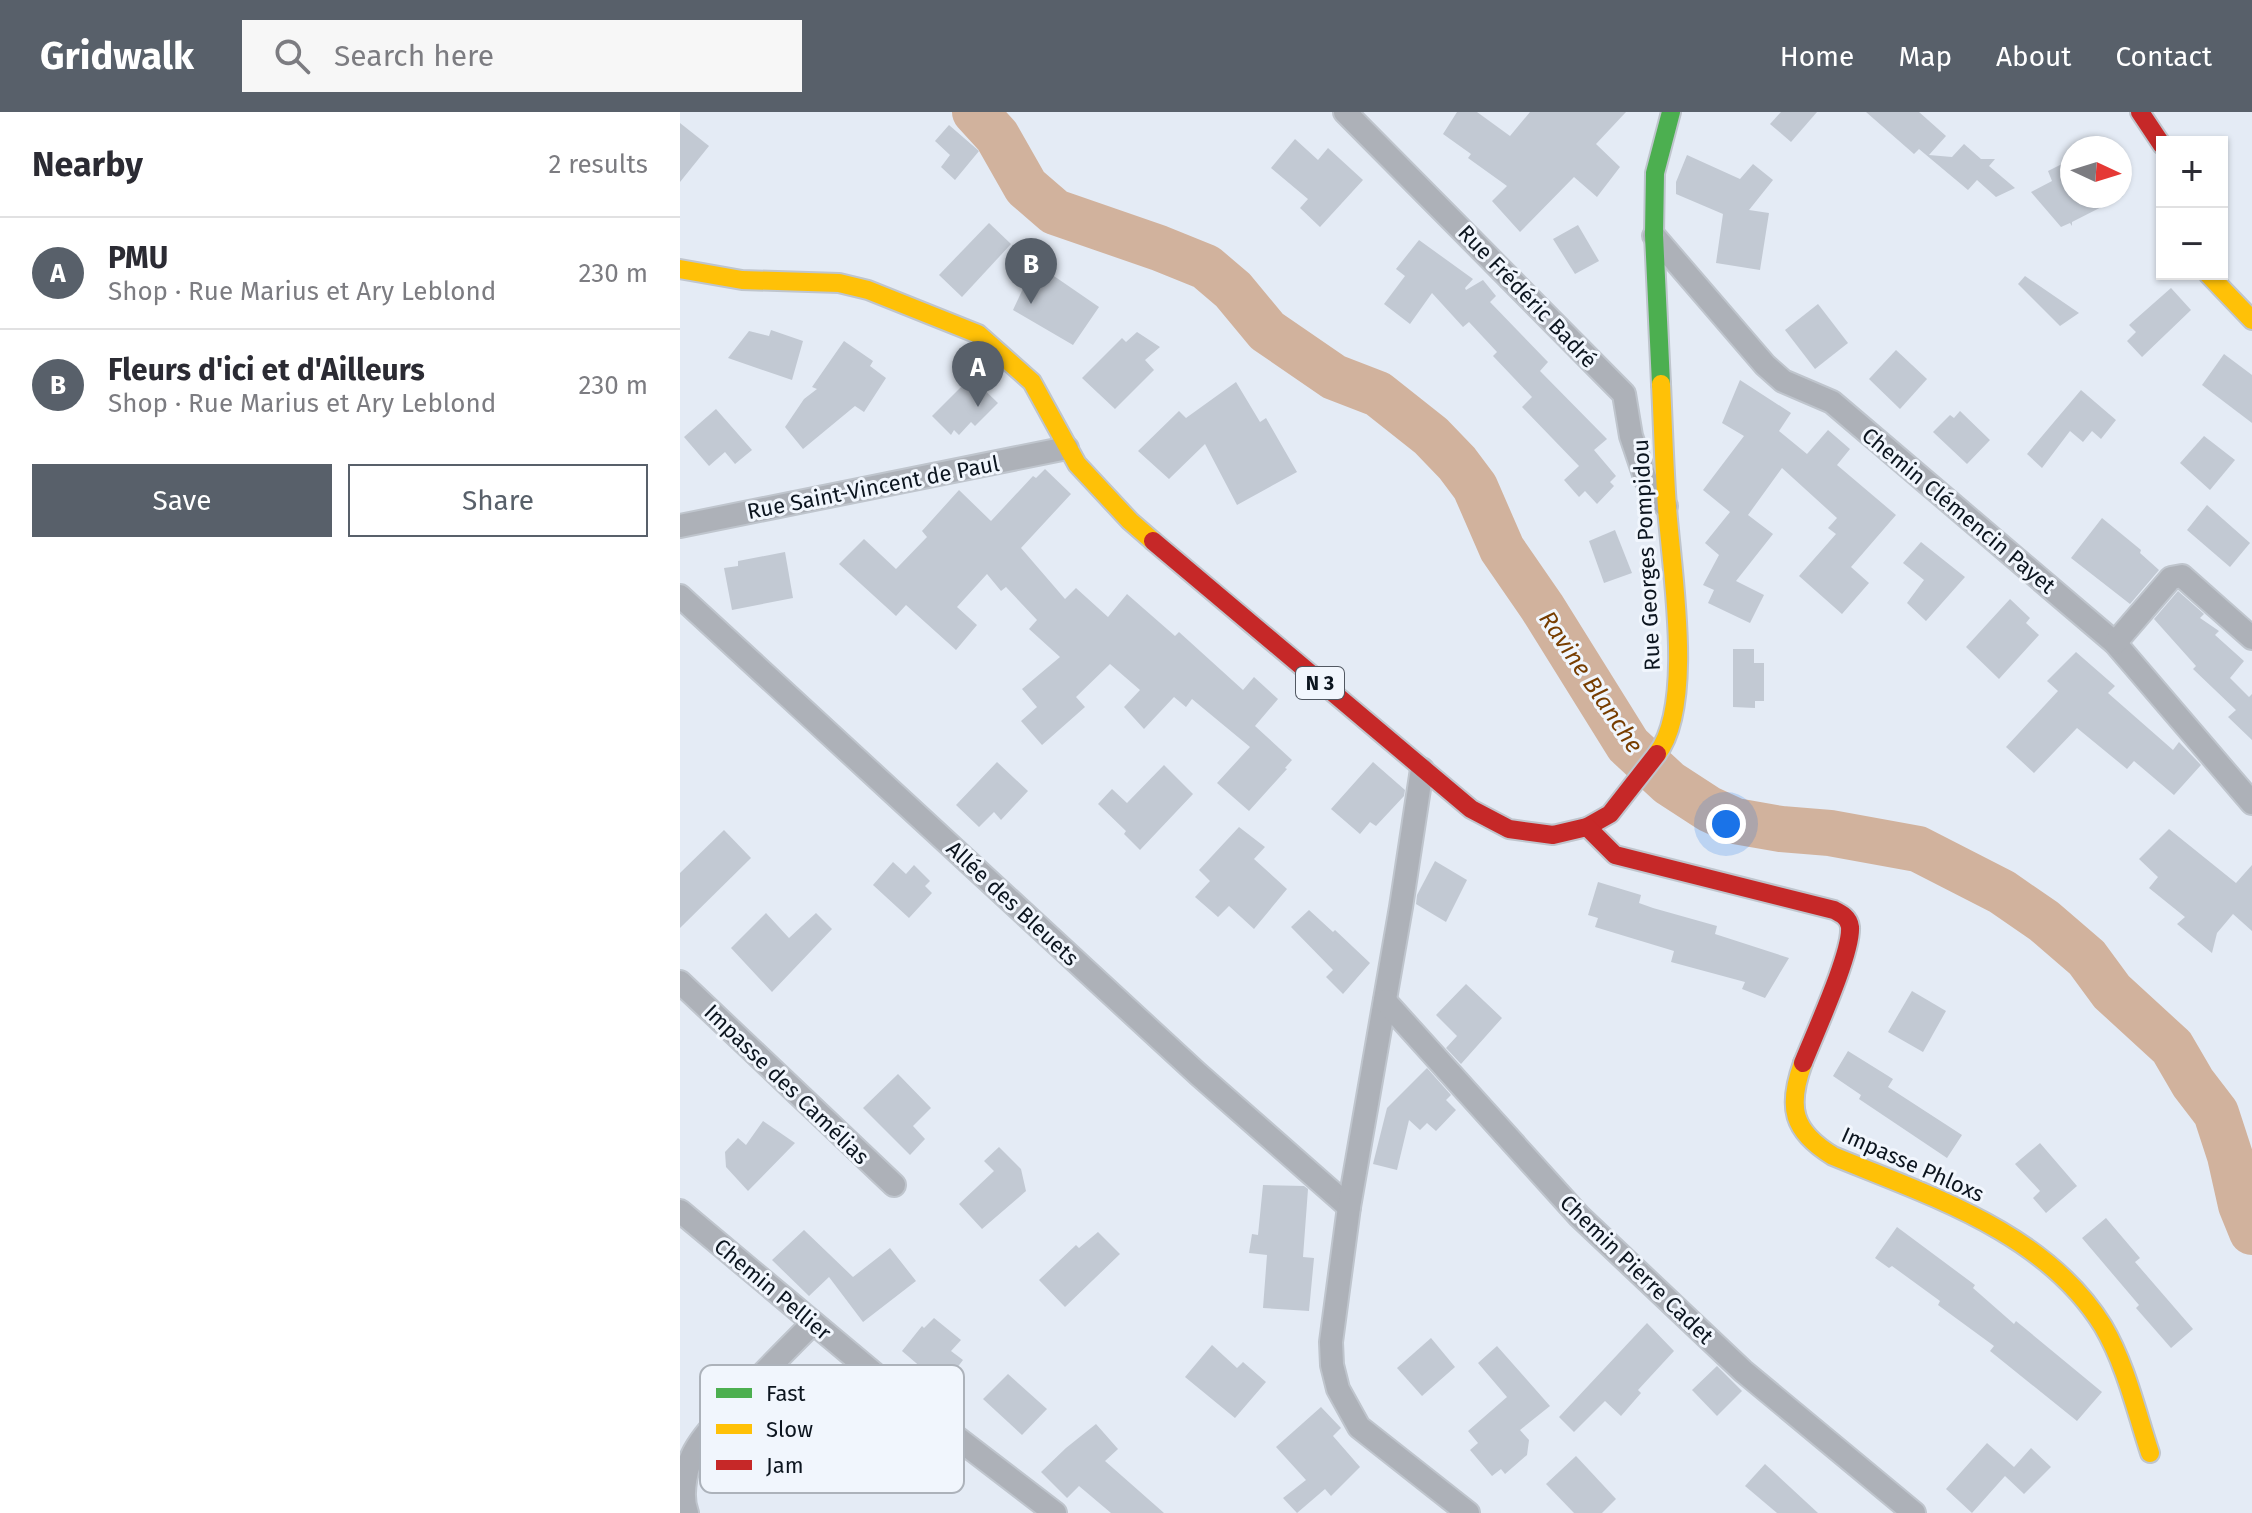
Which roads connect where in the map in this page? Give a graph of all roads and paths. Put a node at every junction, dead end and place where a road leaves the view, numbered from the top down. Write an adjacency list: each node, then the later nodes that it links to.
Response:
1 (1345, 112): 10 (street, Rue Frédéric Badré)
2 (1671, 112): 5 (main road, Rue Georges Pompidou / N 3)
3 (2140, 112): 4 (main road)
4 (2156, 136)
5 (1654, 235): 10 (main road, Rue Georges Pompidou / N 3); 14 (street, Chemin Clémencin Payet)
6 (680, 269): 9 (main road, N 3)
7 (2214, 280): 8 (main road)
8 (2252, 320)
9 (1067, 448): 11 (street, Rue Saint-Vincent de Paul); 15 (main road, Rue Georges Pompidou / N 3)
10 (1667, 506): 17 (main road, Rue Georges Pompidou / N 3)
11 (680, 526)
12 (680, 596): 21 (street, Allée des Bleuets)
13 (2252, 638): 14 (street)
14 (2115, 643): 16 (street, Chemin Clémencin Payet)
15 (1422, 769): 17 (main road, Rue Georges Pompidou / N 3); 19 (street)
16 (2252, 803)
17 (1587, 827): 28 (main road, Impasse Phloxs)
18 (680, 982): 20 (street, Impasse des Camélias)
19 (1385, 1001): 21 (street); 32 (street, Chemin Pierre Cadet)
20 (894, 1185)
21 (1349, 1207): 31 (street)
22 (680, 1211): 23 (street, Chemin Pellier)
23 (813, 1323): 24 (street); 25 (street, Chemin Pellier)
24 (772, 1365)
25 (864, 1365)
26 (700, 1442): 29 (street)
27 (964, 1443): 30 (street, Chemin Pellier)
28 (2150, 1453)
29 (687, 1513)
30 (1055, 1513)
31 (1468, 1513)
32 (1914, 1513)

